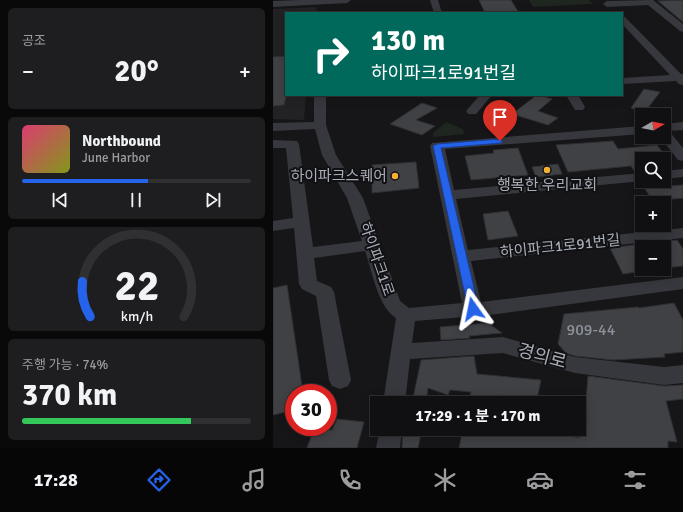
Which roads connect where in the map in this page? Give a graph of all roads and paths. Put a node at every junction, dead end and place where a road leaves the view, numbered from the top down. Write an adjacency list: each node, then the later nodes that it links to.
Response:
1 (347, 0): 4 (street)
2 (434, 0): 6 (street)
3 (606, 2): 7 (street); 9 (street)
4 (330, 3): 5 (street)
5 (273, 4)
6 (438, 12)
7 (615, 12)
8 (623, 20): 10 (street)
9 (683, 29)
10 (681, 79): 11 (street)
11 (623, 81)
12 (320, 96): 17 (street, 하이파크1로)
13 (485, 96): 16 (street)
14 (573, 96): 15 (street)
15 (579, 107)
16 (471, 110)
17 (320, 125): 19 (street); 32 (street, 하이파크1로)
18 (683, 126): 20 (street)
19 (273, 127)
20 (671, 127)
21 (635, 131): 28 (street)
22 (671, 142): 24 (street)
23 (273, 144): 29 (street)
24 (683, 157)
25 (683, 173): 26 (street)
26 (671, 174)
27 (635, 178): 28 (street)
28 (449, 195): 34 (street)
29 (300, 222): 30 (street); 33 (street)
30 (273, 226)
31 (683, 233): 34 (street, 하이파크1로91번길)
32 (372, 246): 33 (street); 37 (street, 하이파크1로)
33 (305, 254): 40 (street)
34 (461, 256): 36 (street)
35 (683, 282): 36 (street)
36 (473, 309): 37 (street)
37 (406, 315): 38 (street)
38 (401, 352): 39 (street, 경의로); 41 (street)
39 (683, 374)
40 (340, 380)
41 (395, 396)
42 (390, 436): 43 (street)
43 (388, 448)

